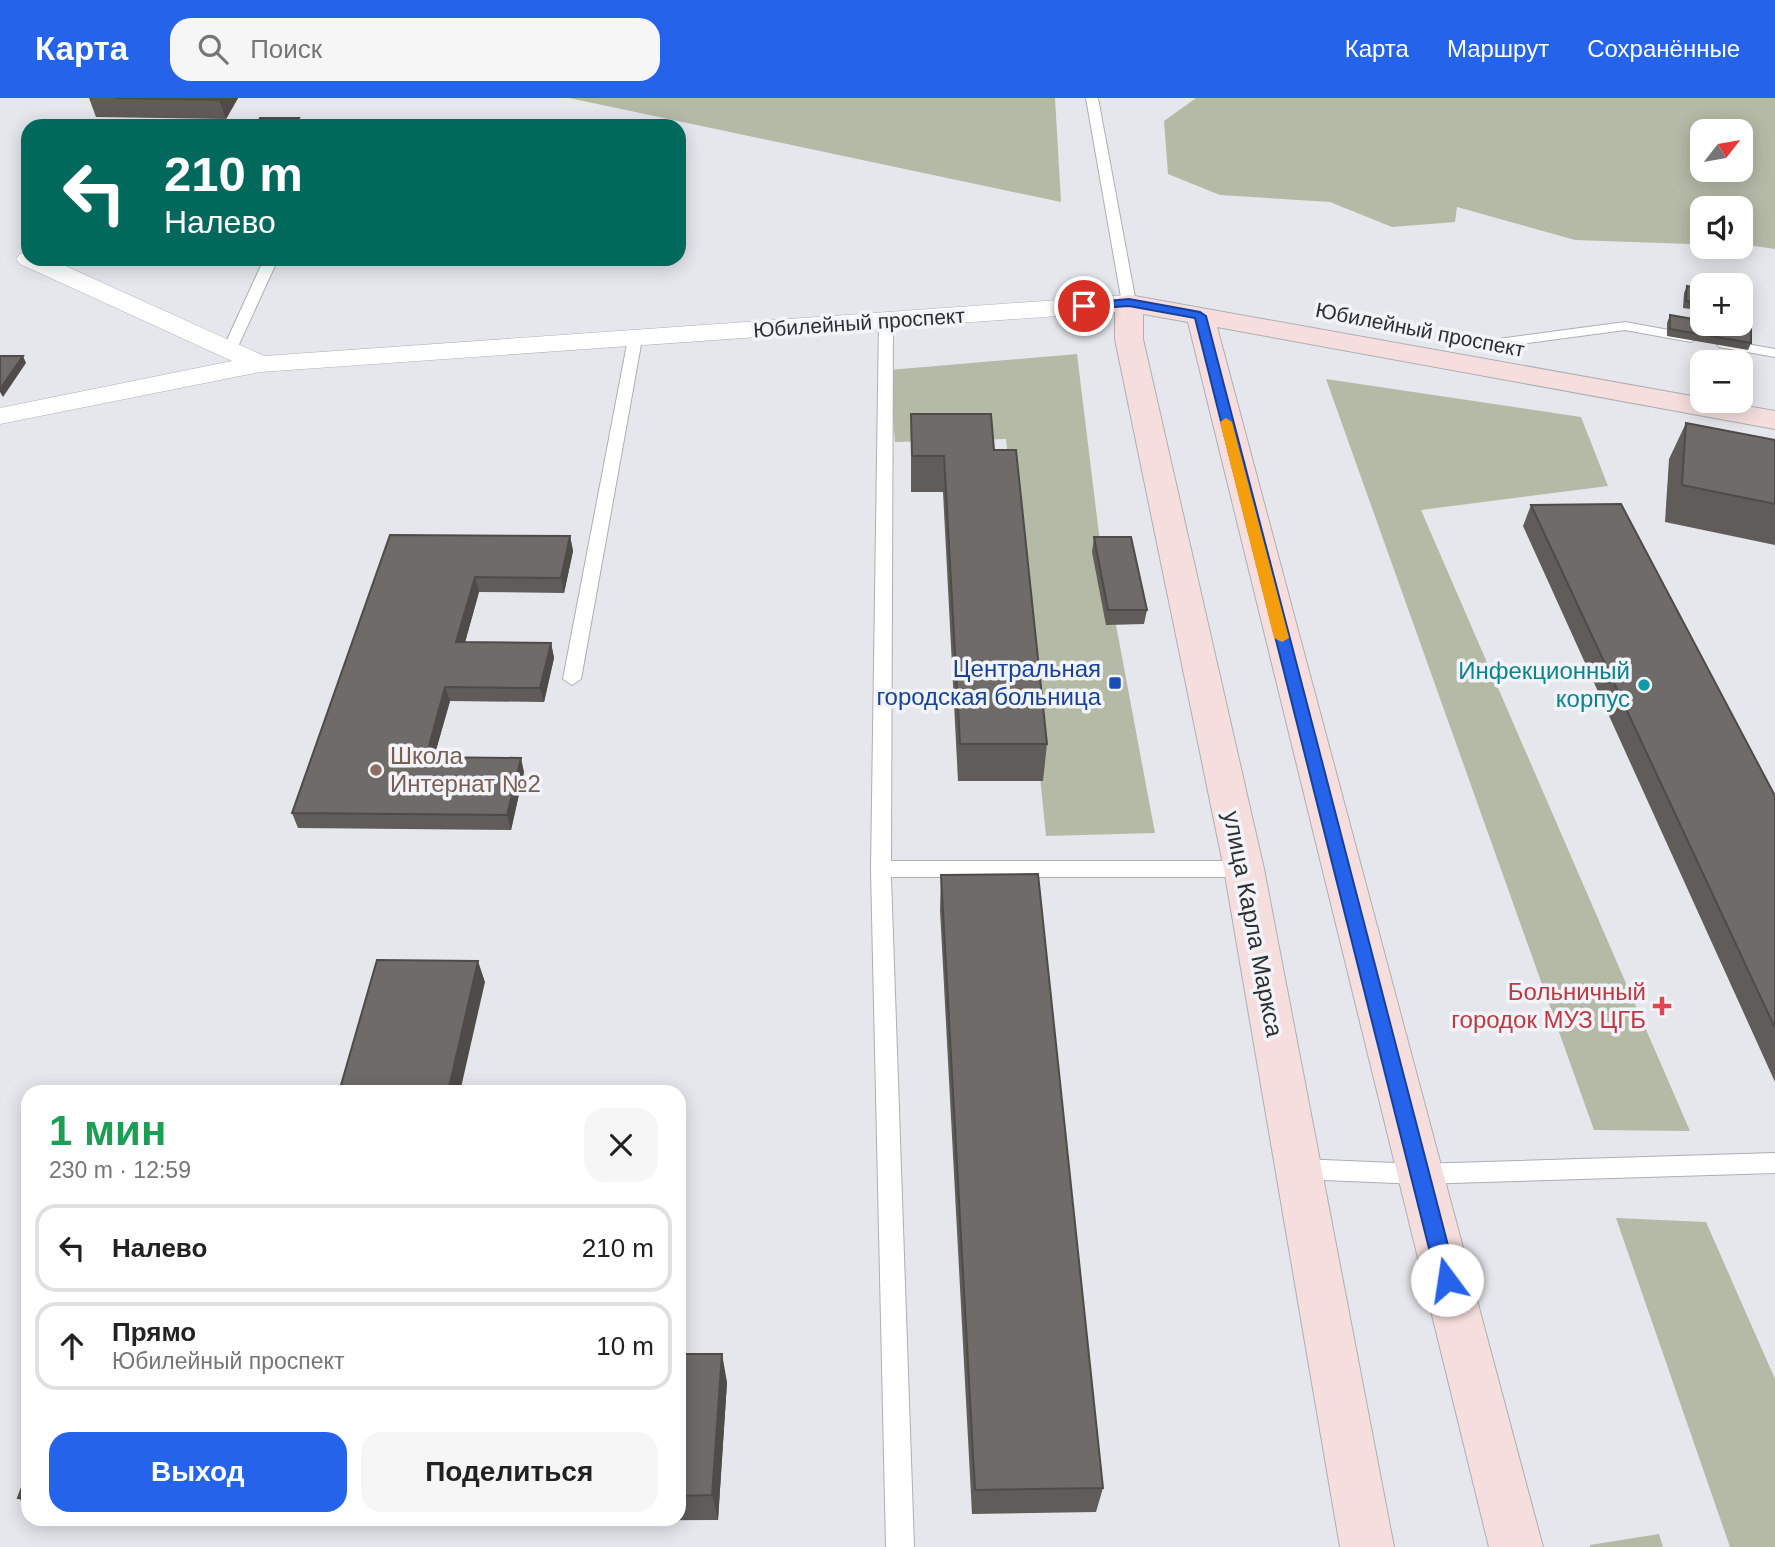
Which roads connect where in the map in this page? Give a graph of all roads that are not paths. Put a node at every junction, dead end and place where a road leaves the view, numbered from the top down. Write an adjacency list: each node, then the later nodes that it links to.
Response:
1 (1092, 98): 4 (lane)
2 (44, 266): 9 (street, Юбилейный проспект)
3 (268, 266): 9 (lane)
4 (1129, 303): 5 (main road); 6 (street, Юбилейный проспект); 8 (main road, Юбилейный проспект); 19 (main road, улица Карла Маркса)
5 (1200, 316): 16 (main road); 22 (main road)
6 (886, 321): 7 (street, Юбилейный проспект); 18 (lane)
7 (635, 339): 11 (street, Юбилейный проспект); 17 (lane)
8 (1491, 344): 10 (lane); 12 (main road, Юбилейный проспект)
9 (229, 351): 11 (street, Юбилейный проспект)
10 (1775, 353)
11 (260, 364): 15 (street)
12 (1690, 381)
13 (1753, 392): 14 (main road)
14 (1775, 397)
15 (0, 416)
16 (1775, 420)
17 (572, 679)
18 (881, 869): 19 (lane); 23 (lane)
19 (1244, 869): 21 (main road, улица Карла Маркса)
20 (1775, 1163): 22 (lane)
21 (1299, 1169): 22 (lane); 24 (main road, улица Карла Маркса)
22 (1420, 1174): 25 (main road)
23 (900, 1547)
24 (1367, 1547)
25 (1516, 1547)

